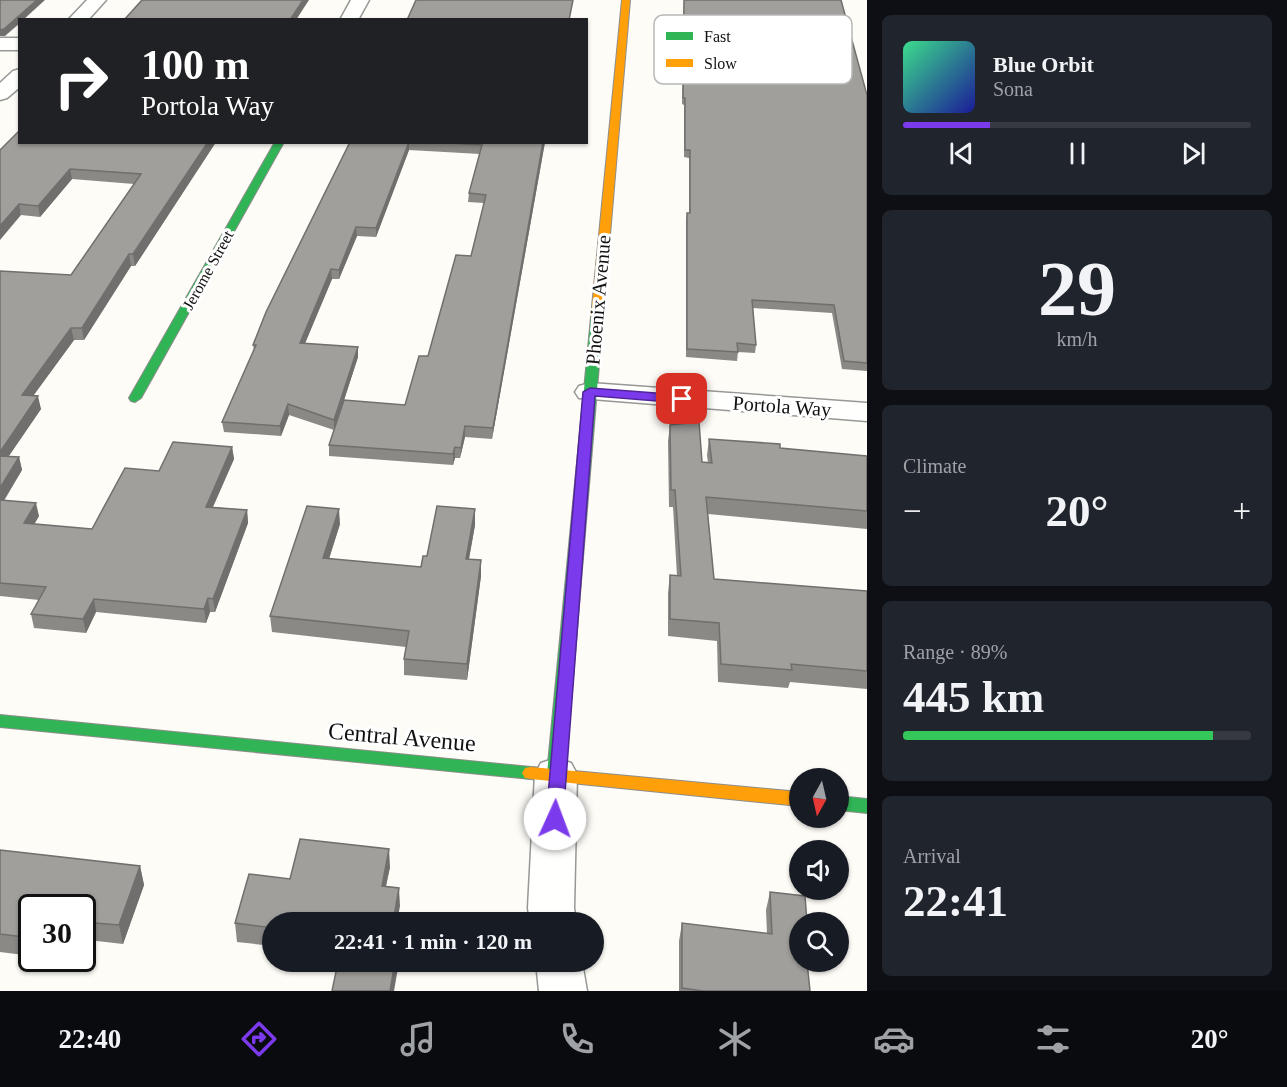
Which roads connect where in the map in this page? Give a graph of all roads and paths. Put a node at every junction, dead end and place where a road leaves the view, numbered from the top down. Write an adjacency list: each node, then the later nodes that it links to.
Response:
1 (97, 0): 4 (street)
2 (360, 0): 5 (street)
3 (626, 0): 11 (street, Phoenix Avenue)
4 (79, 18)
5 (350, 18)
6 (0, 44): 7 (street)
7 (18, 44)
8 (18, 77): 9 (street)
9 (0, 94)
10 (279, 144): 12 (street, Jerome Street)
11 (590, 392): 13 (street, Portola Way); 15 (street, Phoenix Avenue)
12 (135, 398)
13 (867, 412)
14 (0, 721): 15 (street, Central Avenue)
15 (556, 774): 16 (street, Central Avenue); 19 (street, Phoenix Avenue)
16 (789, 798)
17 (849, 804): 18 (street)
18 (867, 806)
19 (552, 912)
20 (560, 972): 21 (street)
21 (563, 991)

